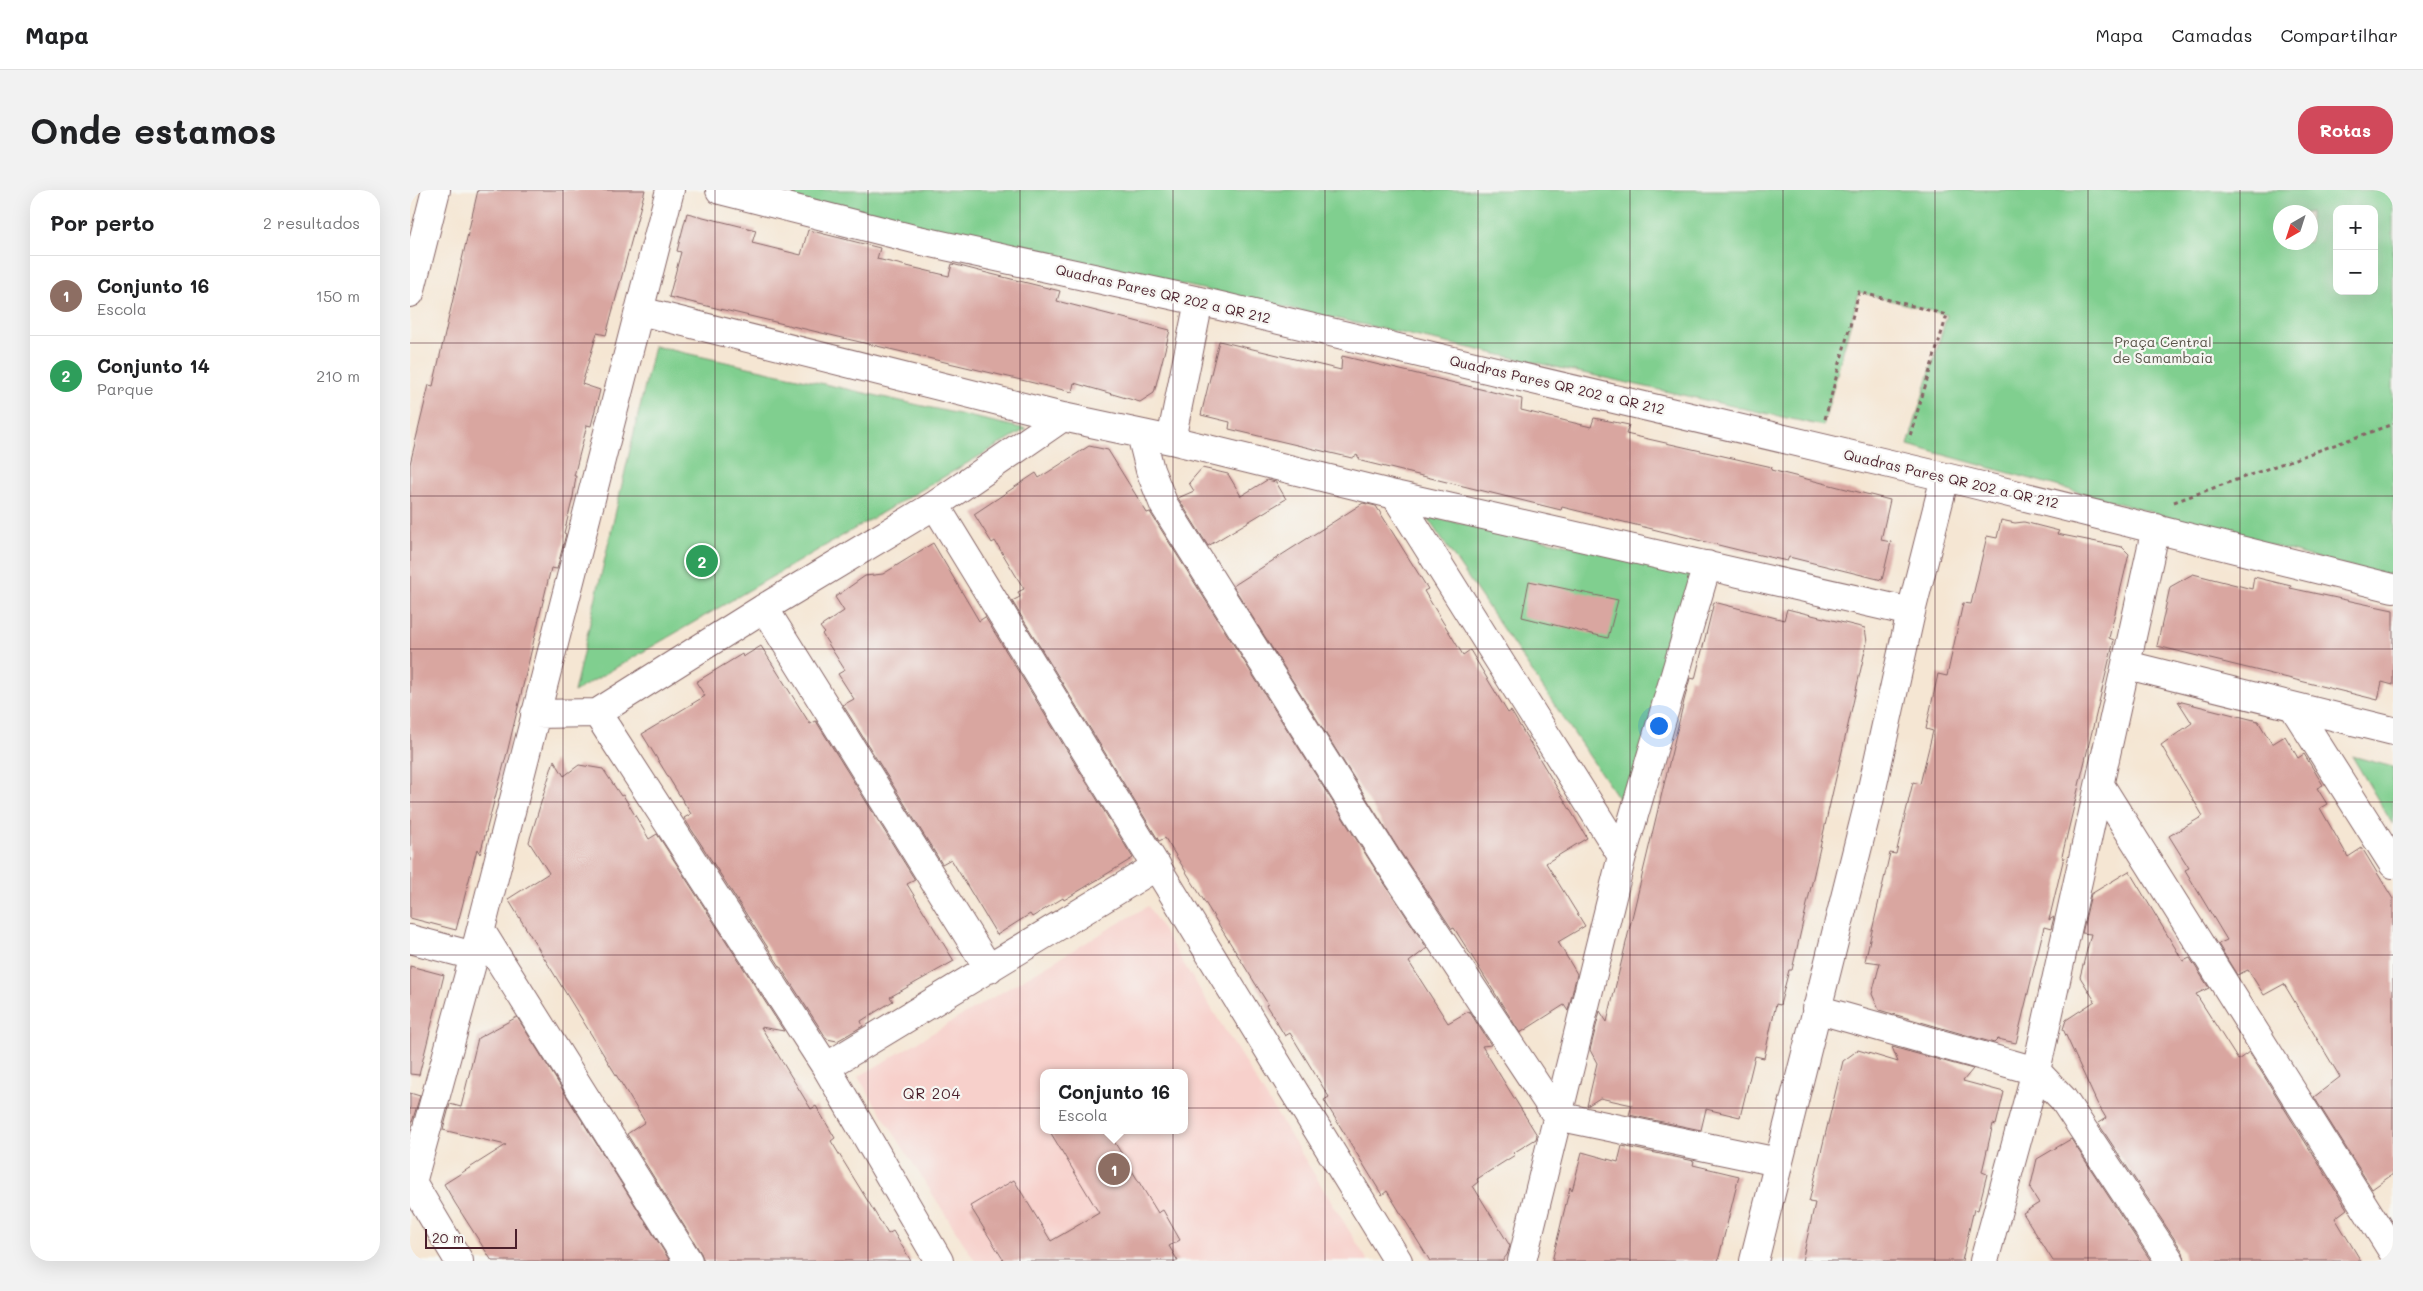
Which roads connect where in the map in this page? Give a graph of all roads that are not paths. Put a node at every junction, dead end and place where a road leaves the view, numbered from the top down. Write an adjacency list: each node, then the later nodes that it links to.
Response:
1 (436, 190): 4 (street)
2 (670, 190): 6 (street)
3 (720, 190): 5 (street, Quadras Pares QR 202 a QR 212)
4 (410, 293)
5 (1199, 301): 9 (street); 10 (street, Quadras Pares QR 202 a QR 212)
6 (640, 311): 7 (street); 21 (street)
7 (1063, 417): 8 (street); 12 (street)
8 (1141, 434): 9 (street); 33 (street)
9 (1171, 440): 11 (street)
10 (1945, 477): 13 (street, Quadras Pares QR 202 a QR 212); 17 (street)
11 (1395, 495): 14 (street); 24 (street)
12 (935, 505): 16 (street); 26 (street)
13 (2156, 528): 15 (street, Quadras Pares QR 202 a QR 212); 18 (street)
14 (1707, 565): 17 (street); 24 (street)
15 (2393, 588)
16 (764, 608): 20 (street); 29 (street)
17 (1912, 612): 30 (street)
18 (2127, 665): 19 (street); 23 (street)
19 (2294, 708): 22 (street); 25 (street)
20 (597, 713): 21 (street); 31 (street)
21 (535, 714): 28 (street)
22 (2393, 731)
23 (2100, 785): 32 (street); 36 (street)
24 (1622, 856): 33 (street)
25 (2393, 864)
26 (1156, 866): 29 (street); 40 (street)
27 (410, 940): 28 (street)
28 (478, 943): 35 (street); 38 (street)
29 (988, 969): 31 (street)
30 (1816, 1009): 32 (street); 34 (street)
31 (826, 1067): 39 (street)
32 (2036, 1071): 43 (street); 44 (street)
33 (1557, 1116): 34 (street); 41 (street)
34 (1778, 1162): 42 (street)
35 (411, 1186): 37 (street)
36 (2393, 1252)
37 (459, 1261)
38 (688, 1261)
39 (938, 1261)
40 (1398, 1261)
41 (1522, 1261)
42 (1754, 1261)
43 (1984, 1261)
44 (2170, 1261)

